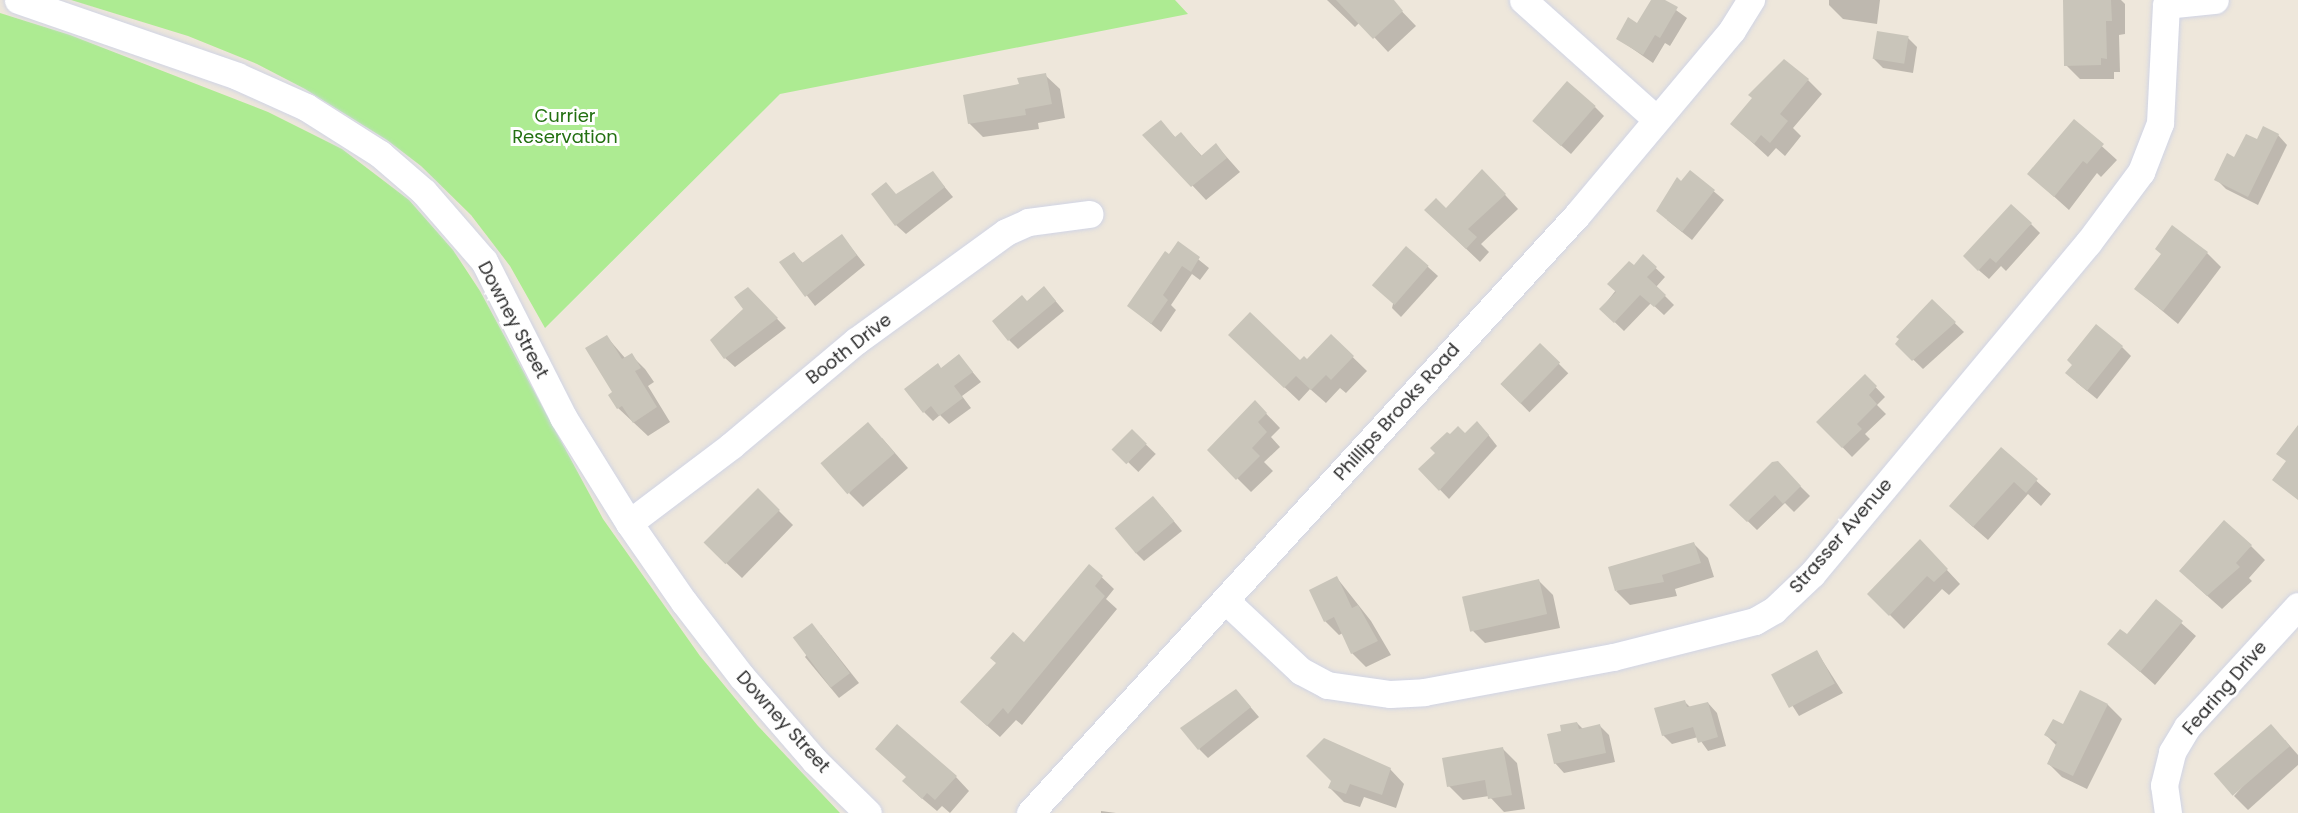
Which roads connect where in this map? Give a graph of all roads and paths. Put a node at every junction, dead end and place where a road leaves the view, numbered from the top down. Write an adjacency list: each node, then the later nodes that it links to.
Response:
1 (18, 0): 8 (street, Downey Street)
2 (1523, 0): 6 (street)
3 (1751, 0): 6 (street, Phillips Brooks Road)
4 (2215, 0): 5 (street, Strasser Avenue)
5 (2166, 2): 9 (street, Strasser Avenue)
6 (1656, 119): 9 (street, Phillips Brooks Road)
7 (1089, 214): 8 (street, Booth Drive)
8 (629, 523): 11 (street, Downey Street)
9 (1225, 600): 12 (street, Phillips Brooks Road)
10 (2298, 606): 13 (street, Fearing Drive)
11 (868, 813)
12 (1030, 813)
13 (2168, 813)

